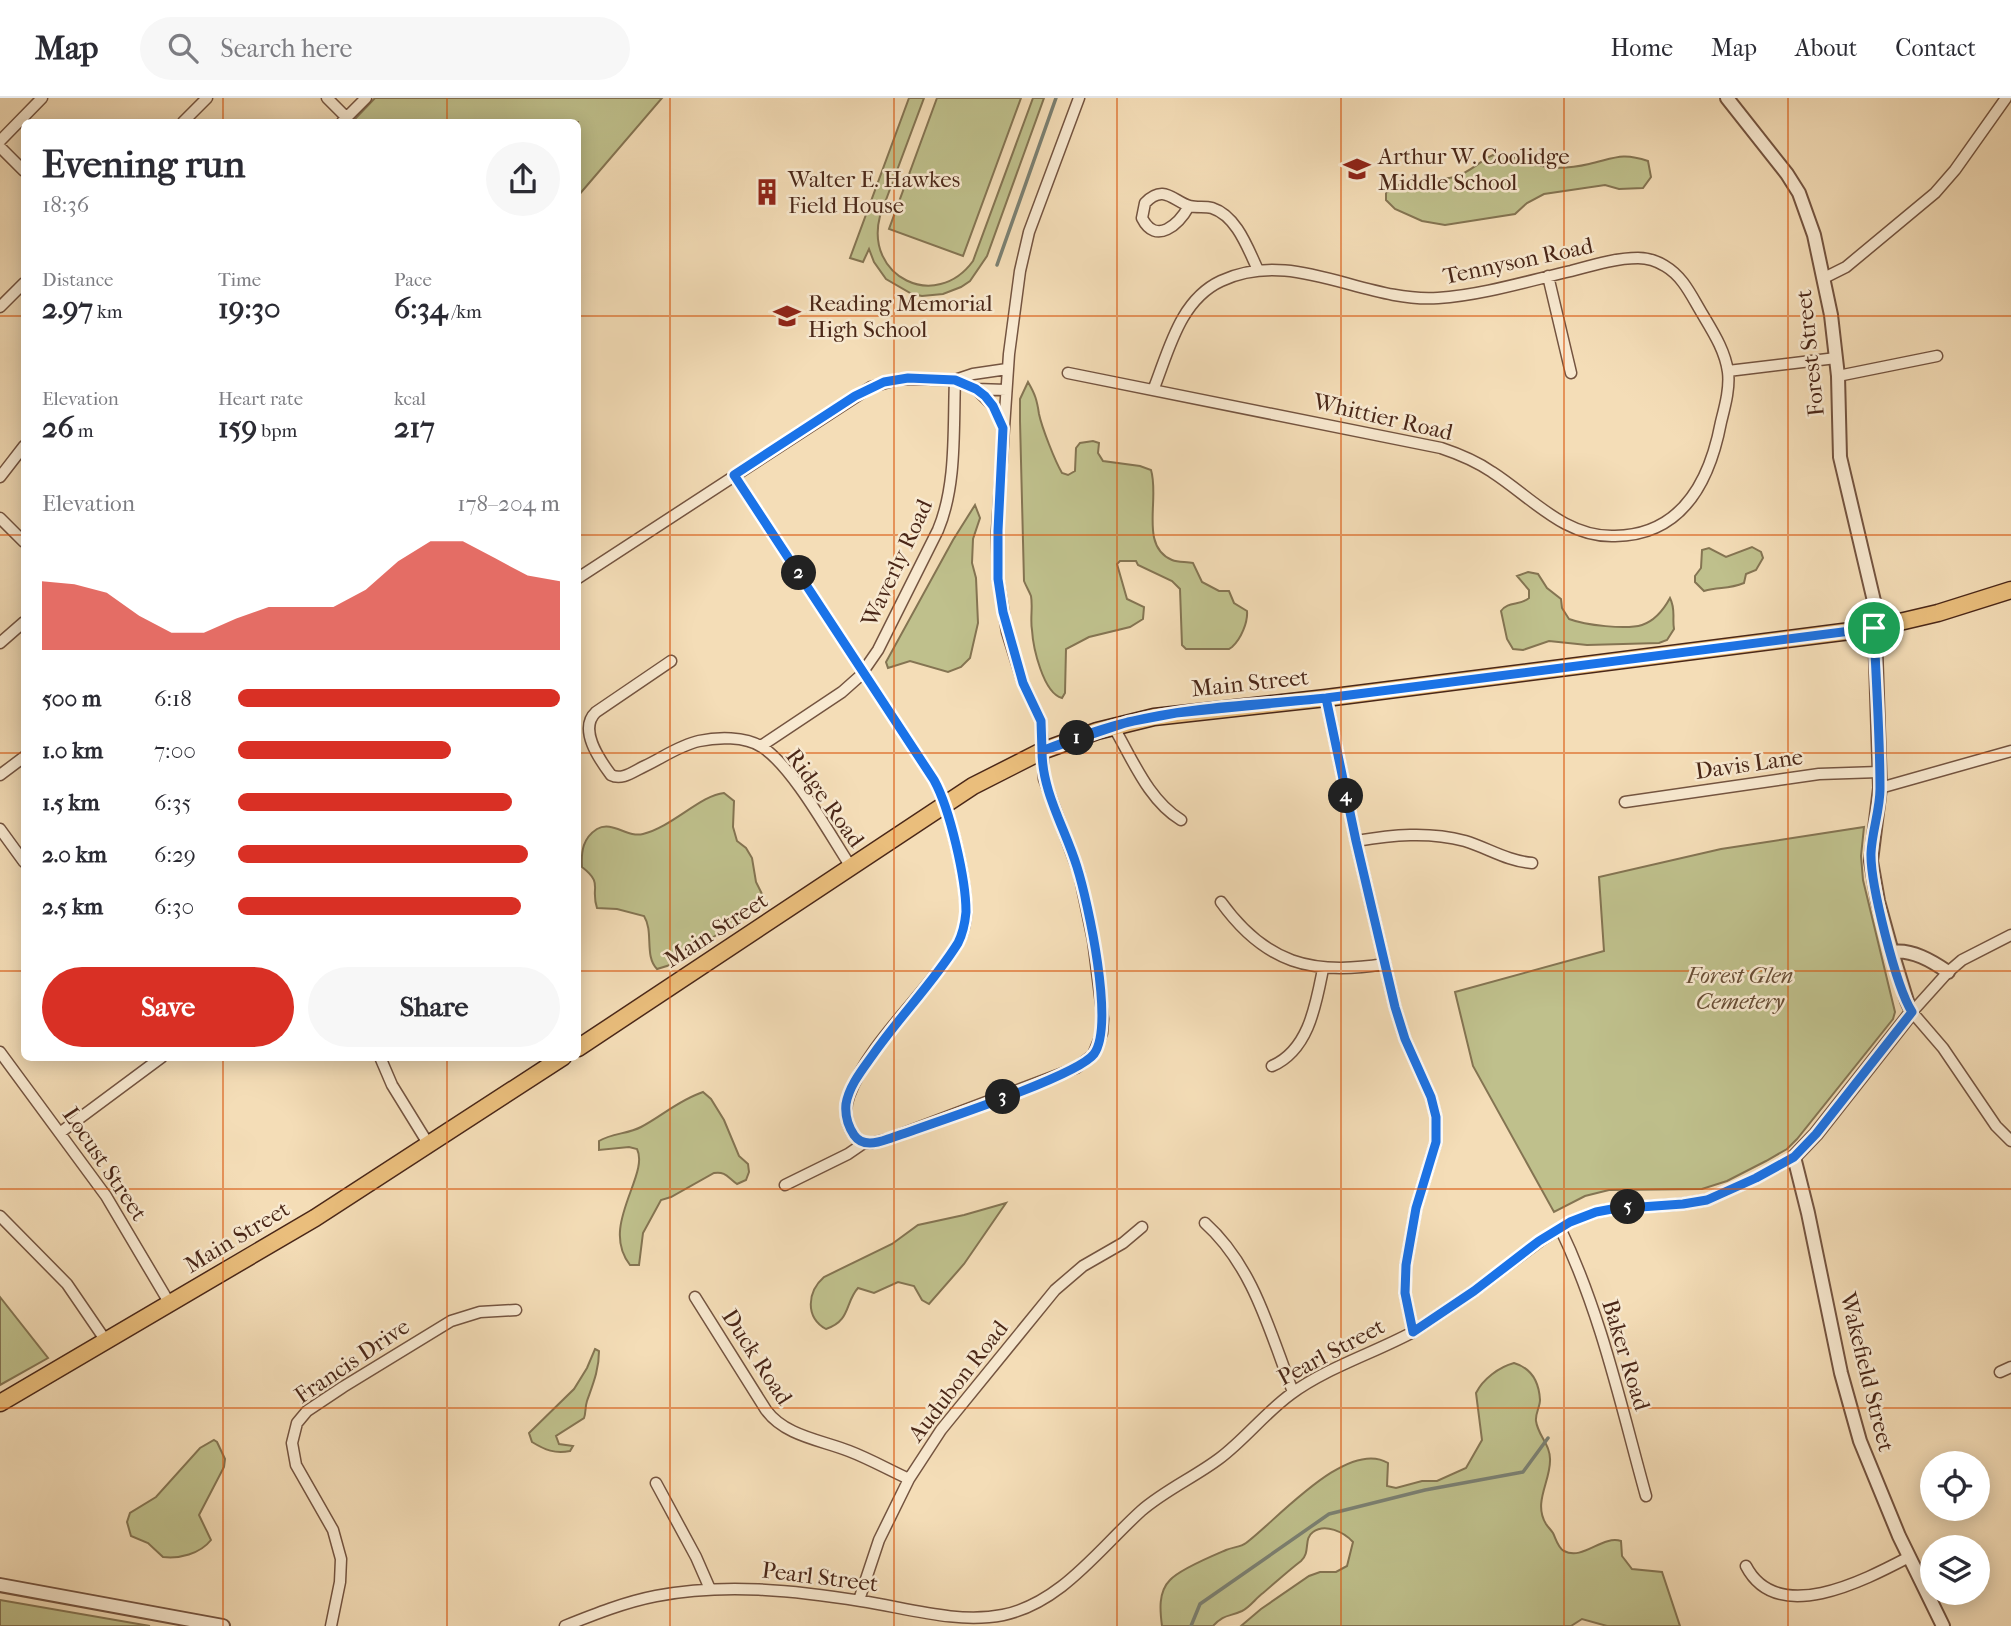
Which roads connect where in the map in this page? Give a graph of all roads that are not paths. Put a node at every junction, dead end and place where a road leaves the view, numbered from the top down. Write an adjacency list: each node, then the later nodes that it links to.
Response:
1 (42, 98): 8 (street)
2 (207, 98): 9 (street)
3 (327, 98): 10 (street)
4 (366, 98): 11 (street)
5 (1079, 98): 24 (street)
6 (1727, 98): 19 (street, Forest Street)
7 (2006, 98): 19 (street)
8 (21, 119)
9 (186, 119)
10 (343, 119)
11 (345, 119)
12 (21, 120): 13 (street)
13 (0, 141)
14 (0, 147): 15 (street)
15 (21, 168)
16 (1189, 206): 16 (street); 17 (street)
17 (1258, 270): 18 (street, Tennyson Road); 30 (street, Tennyson Road)
18 (1548, 276): 25 (street, Tennyson Road); 27 (street)
19 (1824, 278): 23 (street, Forest Street)
20 (21, 286): 21 (street)
21 (0, 307)
22 (1937, 356): 28 (street)
23 (1836, 358): 25 (street); 28 (street, Forest Street)
24 (1007, 369): 29 (street); 32 (street)
25 (1728, 371): 30 (street, Whittier Road)
26 (1068, 373): 30 (street, Whittier Road)
27 (1571, 373)
28 (1838, 376): 42 (street, Forest Street)
29 (955, 380): 31 (street); 35 (street); 45 (street, Waverly Road)
30 (1154, 388)
31 (976, 389): 32 (street); 33 (street)
32 (1006, 390): 33 (street)
33 (1003, 428): 49 (street)
34 (21, 450): 36 (street)
35 (734, 475): 39 (street); 45 (street)
36 (0, 477)
37 (0, 518): 38 (street)
38 (21, 539)
39 (581, 576)
40 (2010, 592): 42 (main road, Main Street)
41 (21, 625): 43 (street)
42 (1874, 628): 46 (main road, Main Street); 52 (street, Forest Street)
43 (0, 643)
44 (671, 661): 48 (street, Ridge Road)
45 (864, 671): 48 (street, Waverly Road); 56 (street)
46 (1326, 698): 47 (main road, Main Street); 59 (street)
47 (1113, 726): 49 (main road, Main Street); 57 (street)
48 (761, 746): 62 (street, Ridge Road)
49 (1042, 751): 56 (main road, Main Street); 78 (street)
50 (2011, 751): 54 (street)
51 (21, 759): 53 (street)
52 (1879, 772): 54 (street, Forest Street); 55 (street, Davis Lane)
53 (0, 775)
54 (1880, 789): 65 (street, Forest Street)
55 (1625, 802)
56 (945, 805): 62 (main road, Main Street); 78 (street)
57 (1181, 820)
58 (0, 829): 60 (street)
59 (1356, 841): 61 (street); 66 (street)
60 (21, 858)
61 (1532, 863)
62 (851, 867): 70 (main road, Main Street)
63 (1221, 902): 67 (street)
64 (2011, 935): 68 (street, Pearl Street)
65 (1892, 952): 68 (street); 69 (street, Forest Street)
66 (1384, 964): 67 (street); 89 (street)
67 (1323, 969): 75 (street)
68 (1948, 972): 69 (street, Pearl Street)
69 (1912, 1012): 77 (street); 80 (street, Pearl Street)
70 (581, 1046)
71 (0, 1052): 76 (street, Locust Street)
72 (157, 1061): 76 (street)
73 (382, 1061): 79 (street)
74 (557, 1061): 79 (main road, Main Street)
75 (1272, 1066)
76 (61, 1132): 87 (street, Locust Street)
77 (2011, 1140)
78 (864, 1143): 81 (street)
79 (429, 1145): 87 (main road, Main Street)
80 (1794, 1157): 85 (street, Pearl Street); 98 (street, Wakefield Street)
81 (785, 1185)
82 (0, 1216): 90 (street)
83 (1205, 1223): 93 (street)
84 (1142, 1227): 95 (street, Audubon Road)
85 (1559, 1228): 89 (street, Pearl Street); 97 (street, Baker Road)
86 (695, 1297): 95 (street, Duck Road)
87 (170, 1304): 90 (main road, Main Street)
88 (516, 1310): 105 (street, Francis Drive)
89 (1413, 1332): 93 (street, Pearl Street)
90 (106, 1341): 94 (main road, Main Street)
91 (2011, 1367): 92 (street)
92 (2000, 1372)
93 (1293, 1392): 102 (street, Pearl Street)
94 (0, 1403)
95 (909, 1479): 102 (street, Audubon Road)
96 (656, 1483): 101 (street)
97 (1646, 1496)
98 (1909, 1557): 99 (street); 107 (street, Wakefield Street)
99 (1746, 1566)
100 (0, 1585): 103 (street)
101 (710, 1589): 102 (street, Pearl Street); 106 (street, Pearl Street)
102 (859, 1600)
103 (204, 1624): 104 (street)
104 (223, 1626)
105 (331, 1626)
106 (565, 1626)
107 (1943, 1626)

